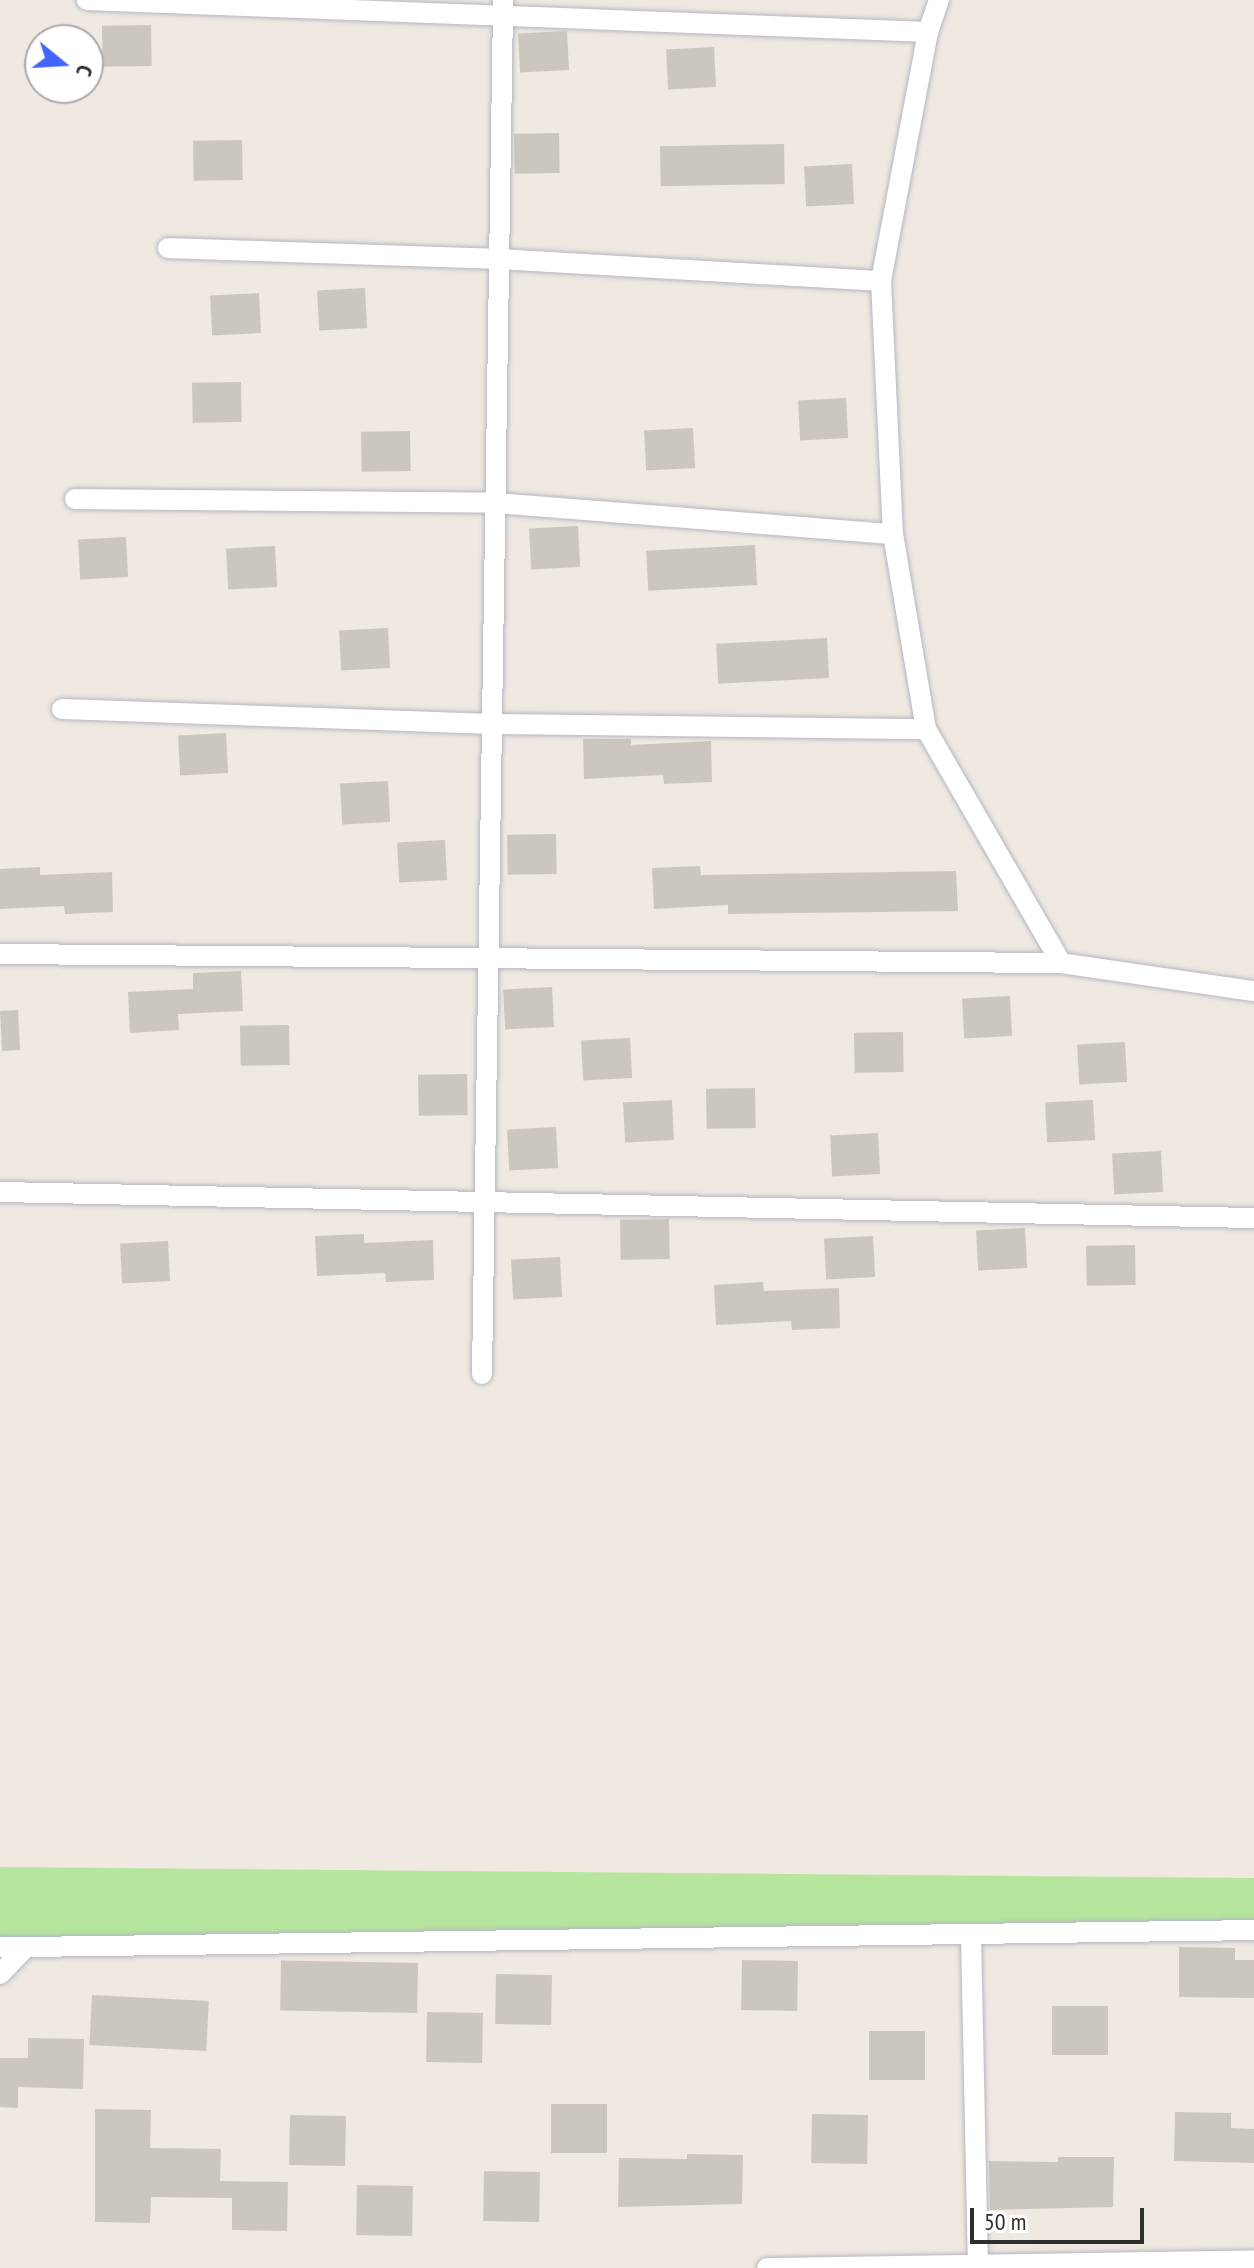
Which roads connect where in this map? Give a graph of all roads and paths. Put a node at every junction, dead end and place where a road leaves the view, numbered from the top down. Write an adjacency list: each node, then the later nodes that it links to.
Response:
1 (87, 0): 3 (street)
2 (939, 0): 4 (street)
3 (502, 7): 4 (street); 6 (street)
4 (928, 32): 7 (street)
5 (168, 248): 6 (street)
6 (499, 259): 7 (street); 9 (street)
7 (881, 281): 10 (street)
8 (75, 499): 9 (street)
9 (496, 503): 10 (street); 12 (street)
10 (893, 534): 13 (street)
11 (62, 709): 12 (street)
12 (493, 724): 13 (street); 15 (street)
13 (926, 729): 16 (street)
14 (0, 954): 15 (street)
15 (490, 958): 16 (street); 19 (street)
16 (1061, 963): 17 (street)
17 (1254, 991)
18 (0, 1192): 19 (street)
19 (487, 1202): 20 (street); 21 (street)
20 (1254, 1218)
21 (482, 1374)
22 (1254, 1930): 23 (street)
23 (971, 1935): 25 (street); 28 (street)
24 (0, 1947): 25 (street)
25 (26, 1947): 26 (street)
26 (0, 1974)
27 (1254, 2260): 28 (street)
28 (978, 2266): 29 (street)
29 (767, 2268)

